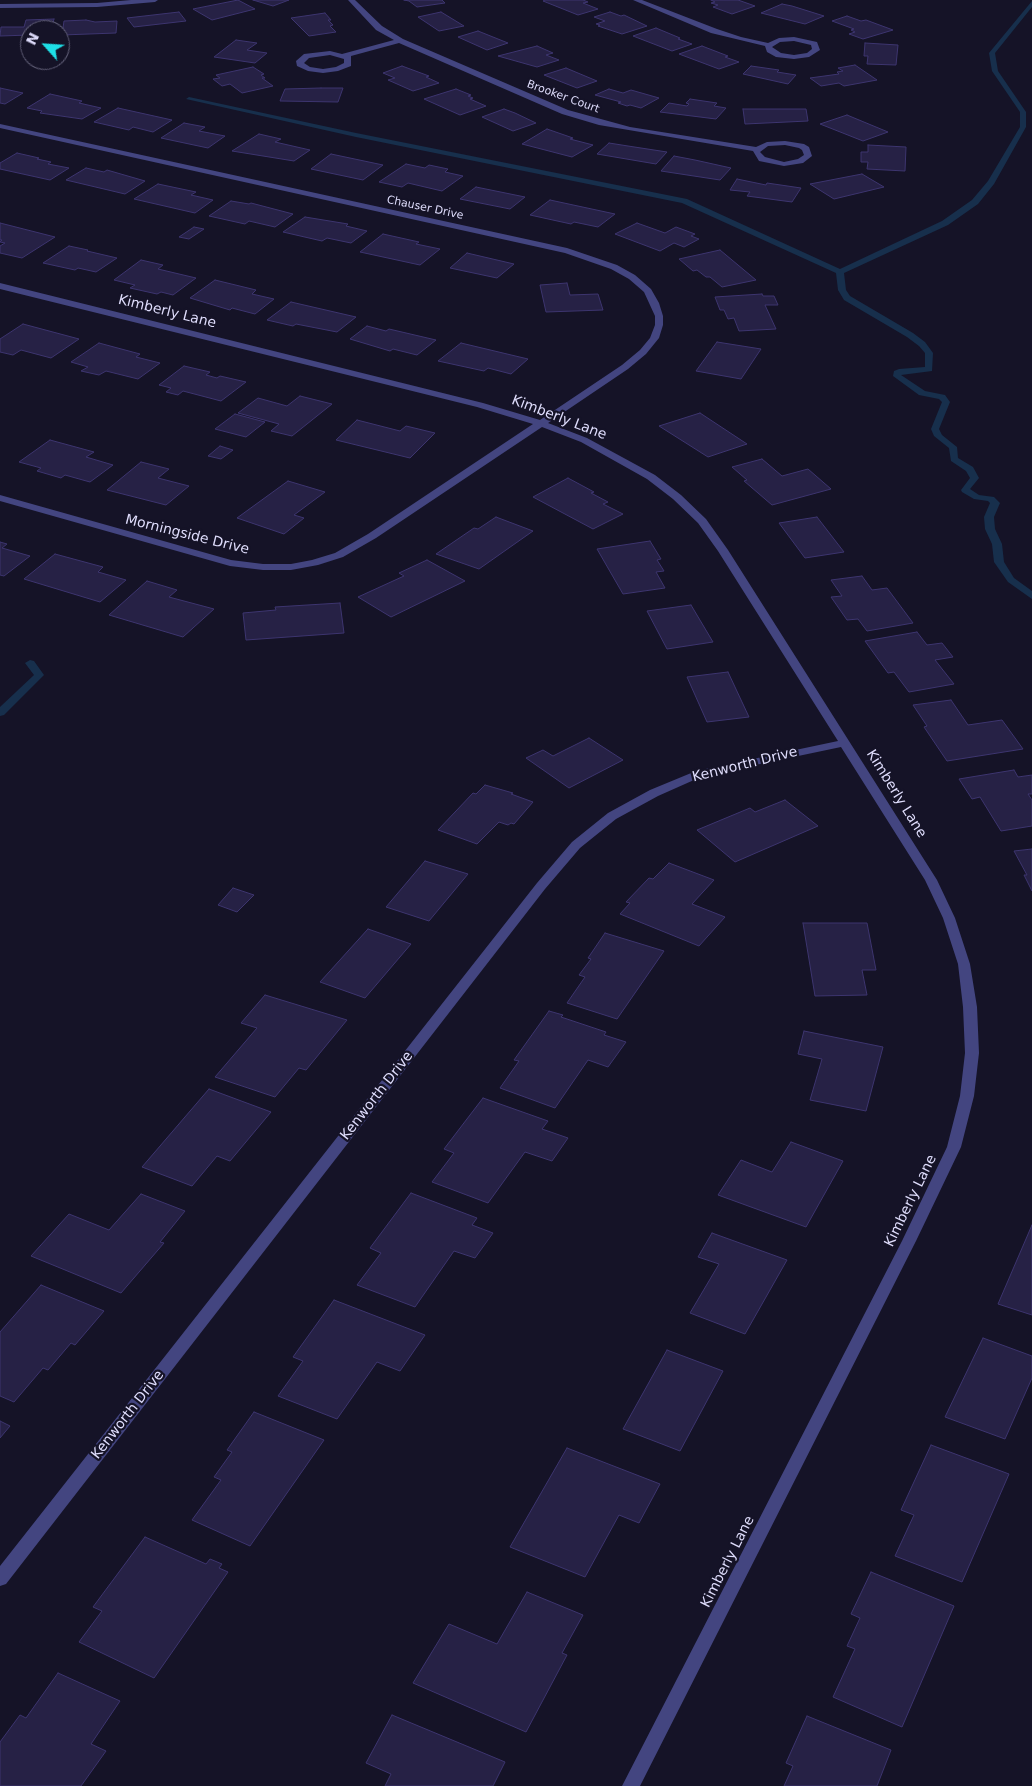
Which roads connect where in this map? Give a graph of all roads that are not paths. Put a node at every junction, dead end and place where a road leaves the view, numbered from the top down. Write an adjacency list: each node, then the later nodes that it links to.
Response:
1 (155, 0): 4 (street)
2 (351, 0): 5 (street, Brooker Court)
3 (636, 0): 6 (street)
4 (0, 6)
5 (400, 41): 7 (street); 9 (street, Brooker Court)
6 (769, 45): 6 (street)
7 (344, 56): 7 (street)
8 (0, 126): 11 (street, Chauser Drive)
9 (757, 149): 9 (street, Brooker Court)
10 (0, 286): 11 (street, Kimberly Lane)
11 (540, 424): 12 (street, Morningside Drive); 13 (street, Kimberly Lane)
12 (0, 498)
13 (846, 742): 14 (street, Kenworth Drive); 15 (street, Kimberly Lane)
14 (0, 1579)
15 (632, 1786)

